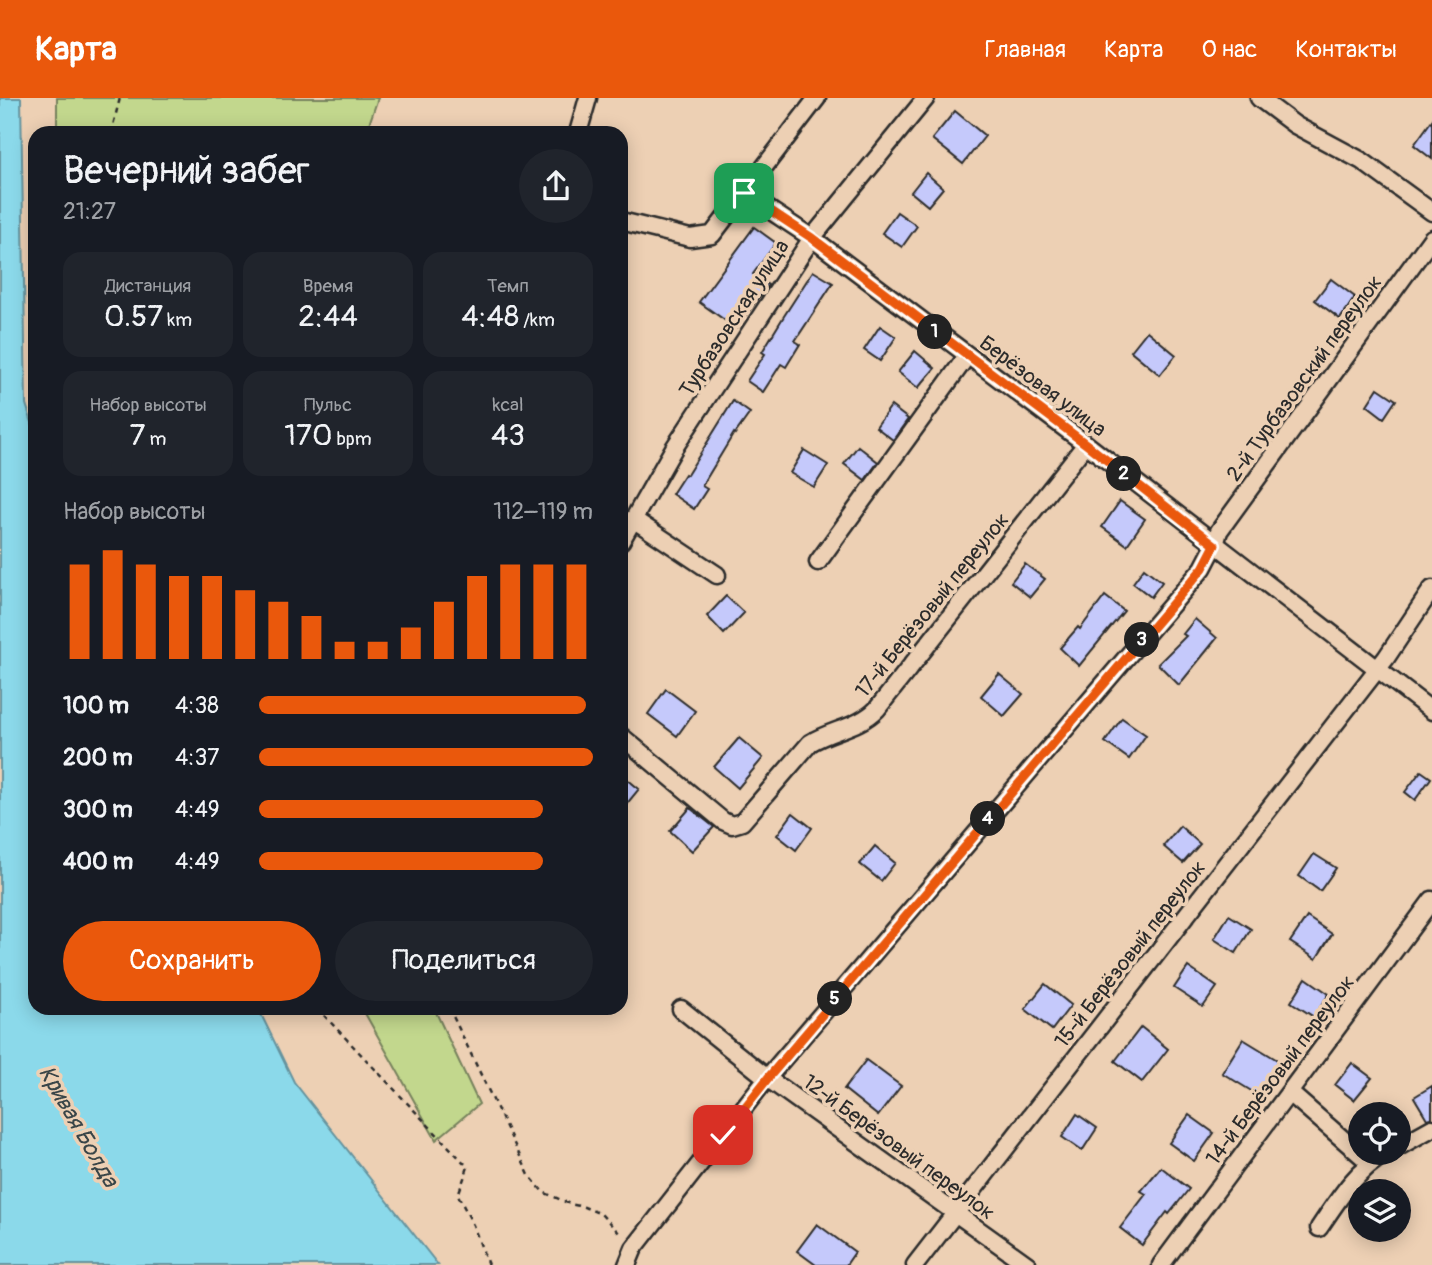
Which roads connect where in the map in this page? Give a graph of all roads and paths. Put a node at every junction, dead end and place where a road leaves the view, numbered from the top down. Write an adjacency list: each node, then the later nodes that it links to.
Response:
1 (120, 98): 7 (path)
2 (588, 98): 8 (street)
3 (817, 98): 9 (street)
4 (926, 98): 12 (street, Турбазовская улица)
5 (1259, 98): 6 (street)
6 (1277, 104): 10 (street)
7 (113, 126)
8 (580, 126)
9 (744, 193): 11 (street); 12 (street, Берёзовая улица)
10 (1432, 212)
11 (628, 223)
12 (812, 238): 14 (street, Берёзовая улица); 16 (street, Турбазовская улица)
13 (1432, 238): 18 (street, 2-й Турбазовский переулок)
14 (967, 356): 15 (street, Берёзовая улица); 19 (street)
15 (1086, 444): 18 (street, Берёзовая улица); 24 (street, 17-й Берёзовый переулок)
16 (634, 519): 17 (street, Турбазовская улица); 20 (street)
17 (628, 529)
18 (1215, 545): 22 (street, Берёзовая улица); 29 (street, 2-й Турбазовский переулок)
19 (818, 562)
20 (718, 575)
21 (1432, 589): 22 (street, 15-й Берёзовый переулок)
22 (1378, 669): 23 (street, Берёзовая улица); 35 (street, 15-й Берёзовый переулок)
23 (1432, 711)
24 (628, 742)
25 (1432, 900): 30 (street, 14-й Берёзовый переулок)
26 (681, 1009): 29 (street, 12-й Берёзовый переулок)
27 (324, 1015): 38 (path)
28 (452, 1015): 37 (path)
29 (768, 1078): 35 (street, 12-й Берёзовый переулок); 37 (street, 2-й Турбазовский переулок)
30 (1290, 1093): 33 (street); 42 (street, 14-й Берёзовый переулок)
31 (1432, 1128): 32 (street)
32 (1411, 1140)
33 (1348, 1144)
34 (1367, 1165): 36 (street)
35 (955, 1214): 40 (street, 15-й Берёзовый переулок); 41 (street, 12-й Берёзовый переулок)
36 (1318, 1227)
37 (634, 1248): 39 (street, 2-й Турбазовский переулок)
38 (488, 1265)
39 (627, 1265)
40 (915, 1265)
41 (1028, 1265)
42 (1161, 1265)

